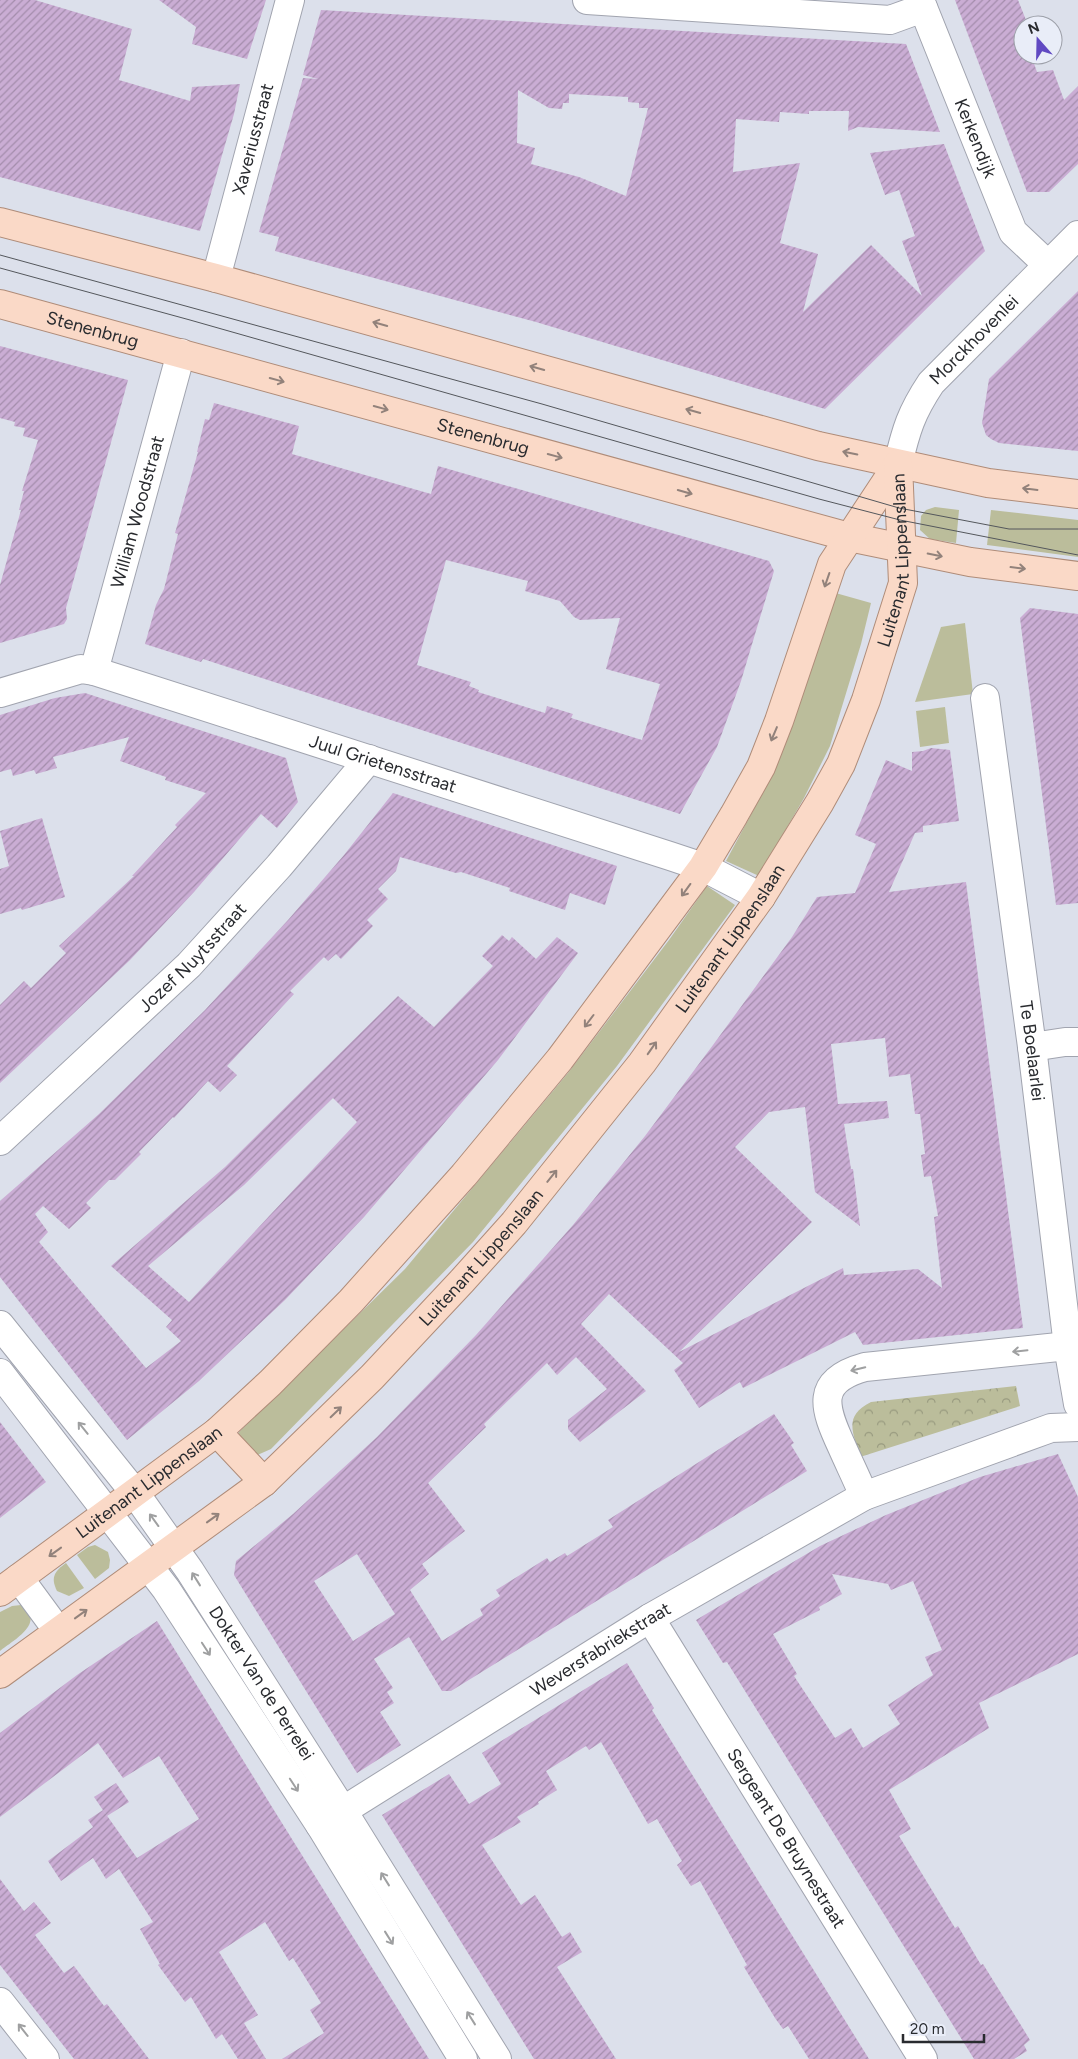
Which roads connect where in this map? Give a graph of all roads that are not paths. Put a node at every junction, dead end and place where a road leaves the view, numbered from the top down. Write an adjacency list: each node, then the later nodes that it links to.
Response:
1 (290, 0): 7 (street, Xaveriusstraat)
2 (587, 0): 3 (street)
3 (921, 4): 6 (street, Kerkendijk)
4 (0, 222): 7 (main road)
5 (1078, 235): 6 (street, Morckhovenlei)
6 (1048, 265): 10 (street, Morckhovenlei)
7 (216, 278): 10 (main road, one-way to 7)
8 (0, 304): 9 (main road, Stenenbrug)
9 (182, 353): 12 (main road, Stenenbrug, one-way to 12); 15 (street, William Woodstraat)
10 (898, 464): 11 (main road, one-way to 10); 12 (main road, Luitenant Lippenslaan); 13 (main road, Luitenant Lippenslaan)
11 (1078, 494)
12 (849, 537): 13 (main road, Stenenbrug); 19 (main road, Luitenant Lippenslaan, one-way to 19)
13 (901, 549): 14 (main road, Stenenbrug, one-way to 14); 20 (main road, Luitenant Lippenslaan)
14 (1078, 576)
15 (94, 671): 16 (street, Juul Grietensstraat); 18 (street, Juul Grietensstraat)
16 (0, 693)
17 (985, 698): 22 (street, Te Boelaarlei)
18 (369, 759): 19 (street, Juul Grietensstraat); 23 (street, Jozef Nuytsstraat)
19 (703, 867): 20 (street, Juul Grietensstraat); 29 (main road, Luitenant Lippenslaan, one-way to 29)
20 (762, 898): 30 (main road, Luitenant Lippenslaan, one-way to 20)
21 (1078, 1042): 22 (street)
22 (1032, 1047): 25 (street, Te Boelaarlei)
23 (0, 1141)
24 (0, 1325): 31 (street, Dokter Van de Perrelei, one-way to 24)
25 (1068, 1346): 27 (street, Te Boelaarlei); 32 (street, one-way to 32)
26 (0, 1373): 33 (street, Dokter Van de Perrelei)
27 (1078, 1404)
28 (1078, 1427): 32 (street, Weversfabriekstraat)
29 (217, 1432): 30 (main road); 31 (main road, Luitenant Lippenslaan)
30 (264, 1482): 34 (main road, Luitenant Lippenslaan, one-way to 30)
31 (134, 1493): 33 (main road, Luitenant Lippenslaan); 34 (street, Dokter Van de Perrelei, one-way to 31)
32 (864, 1496): 37 (street, Weversfabriekstraat)
33 (109, 1512): 35 (street, Dokter Van de Perrelei); 36 (main road, Luitenant Lippenslaan, one-way to 36)
34 (174, 1547): 35 (main road, Luitenant Lippenslaan); 40 (street, Dokter Van de Perrelei, one-way to 34)
35 (149, 1565): 38 (main road, Luitenant Lippenslaan, one-way to 35); 41 (street, Dokter Van de Perrelei, one-way to 41)
36 (10, 1585): 38 (street, Luitenant Lippenslaan)
37 (650, 1618): 40 (street, Weversfabriekstraat); 46 (street, Sergeant De Bruynestraat)
38 (58, 1631): 39 (main road, Luitenant Lippenslaan)
39 (0, 1674)
40 (343, 1810): 41 (street, Weversfabriekstraat); 45 (street, Dokter Van de Perrelei, one-way to 40)
41 (320, 1825): 44 (street, Dokter Van de Perrelei, one-way to 44)
42 (0, 2002): 43 (street, one-way to 42)
43 (45, 2059)
44 (464, 2059)
45 (497, 2059)
46 (923, 2059)

